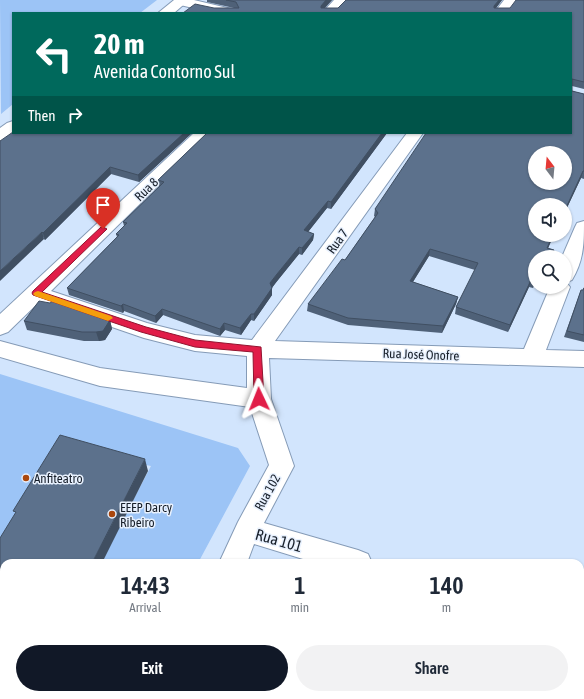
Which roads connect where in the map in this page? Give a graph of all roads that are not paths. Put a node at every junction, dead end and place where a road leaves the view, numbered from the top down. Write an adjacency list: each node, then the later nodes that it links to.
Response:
1 (342, 0): 6 (street)
2 (511, 0): 7 (street)
3 (182, 1): 4 (street); 5 (street)
4 (166, 12)
5 (227, 12)
6 (330, 12)
7 (503, 12)
8 (12, 127): 11 (street)
9 (203, 134): 14 (street, Rua 8)
10 (414, 134): 18 (street, Rua 7)
11 (0, 136)
12 (584, 227): 13 (street)
13 (572, 257)
14 (36, 293): 16 (street, Rua 8); 18 (street, Rua José Onofre)
15 (557, 294): 19 (street)
16 (0, 327)
17 (0, 349): 21 (street)
18 (258, 349): 19 (street, Rua José Onofre); 21 (street, Rua 102)
19 (532, 357): 20 (street, Rua José Onofre)
20 (584, 359)
21 (259, 399): 22 (street, Rua 102)
22 (247, 530): 23 (street, Rua 102); 24 (street, Rua 101)
23 (235, 559)
24 (345, 559)

